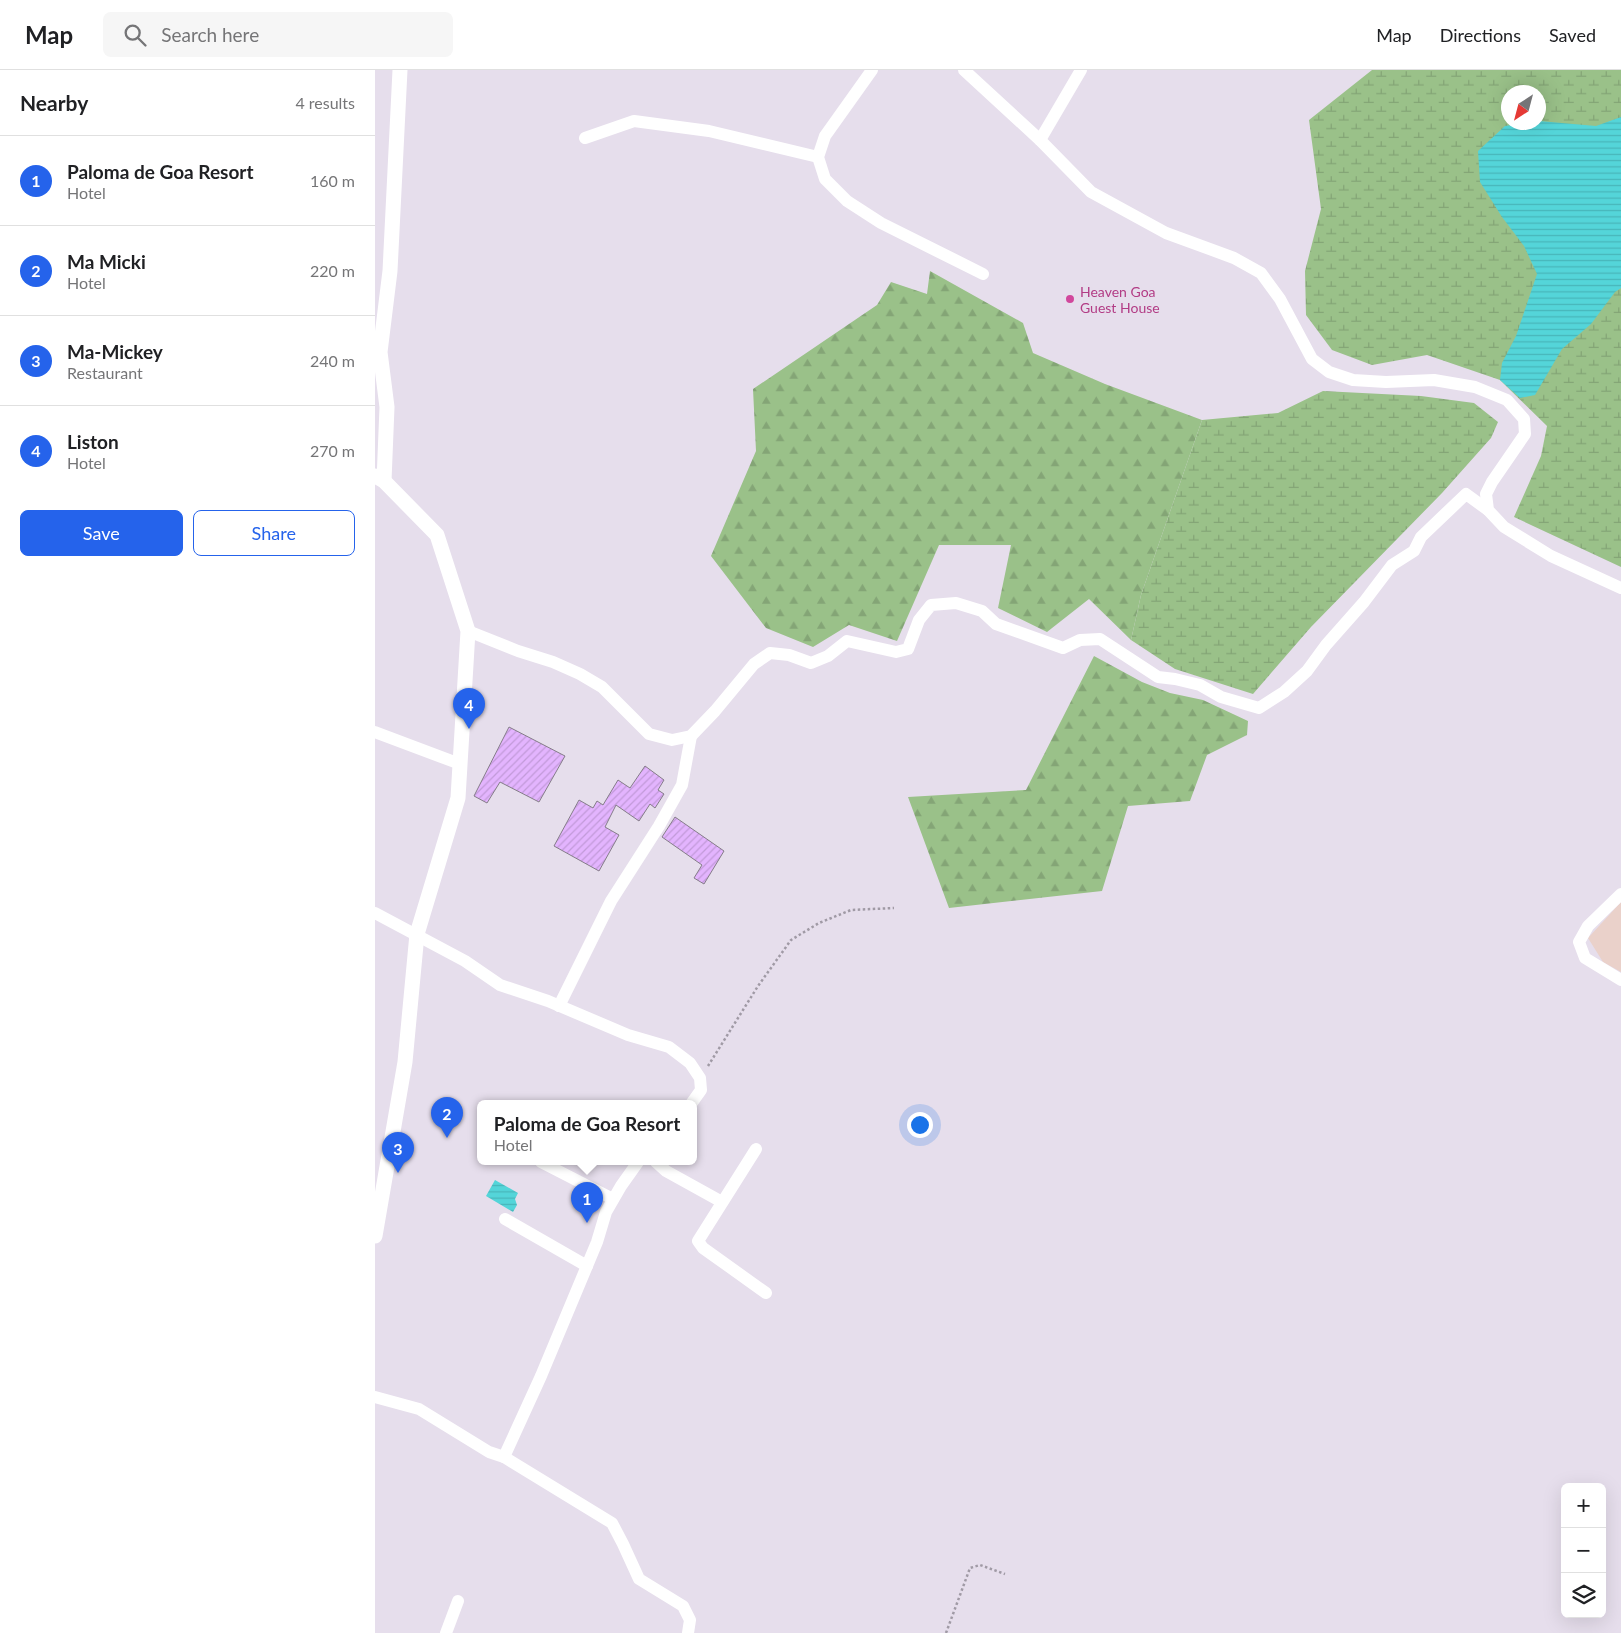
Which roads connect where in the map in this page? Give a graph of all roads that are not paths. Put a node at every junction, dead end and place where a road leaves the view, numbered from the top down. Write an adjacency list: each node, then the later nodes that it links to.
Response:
1 (400, 70): 9 (street)
2 (872, 70): 7 (street)
3 (964, 70): 6 (street)
4 (1081, 70): 6 (street)
5 (585, 138): 7 (street)
6 (1041, 140): 10 (street)
7 (818, 157): 8 (street)
8 (983, 274)
9 (379, 479): 12 (street)
10 (1488, 510): 11 (street); 14 (street)
11 (1621, 588)
12 (468, 630): 14 (street); 15 (street)
13 (375, 732): 15 (street)
14 (691, 736): 20 (street)
15 (460, 764): 18 (street)
16 (1621, 894): 19 (street)
17 (375, 913): 18 (street)
18 (417, 934): 20 (street); 29 (street)
19 (1621, 980)
20 (559, 1006): 21 (street)
21 (694, 1100)
22 (757, 1149): 27 (street)
23 (547, 1165): 26 (street)
24 (636, 1165): 26 (street)
25 (659, 1165): 27 (street)
26 (613, 1199): 30 (street)
27 (721, 1202): 31 (street)
28 (505, 1220): 30 (street)
29 (375, 1236)
30 (587, 1266): 33 (street)
31 (766, 1293)
32 (375, 1397): 33 (street)
33 (504, 1457): 36 (street)
34 (458, 1601): 35 (street)
35 (446, 1633)
36 (688, 1633)

